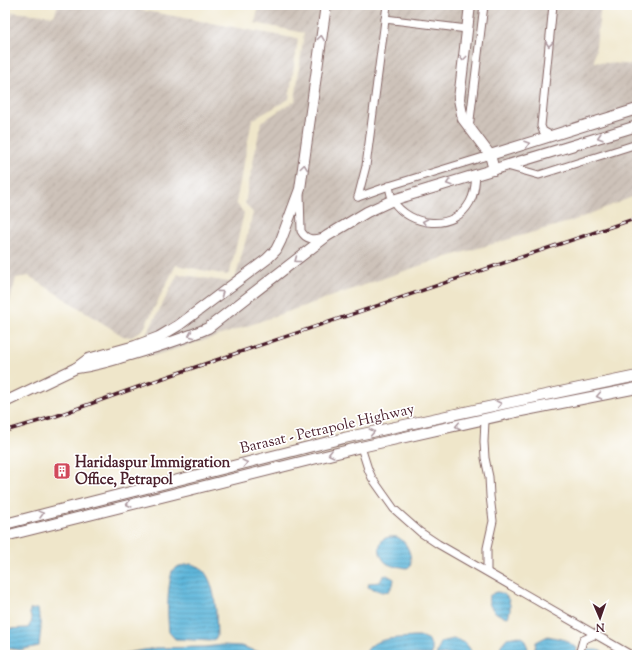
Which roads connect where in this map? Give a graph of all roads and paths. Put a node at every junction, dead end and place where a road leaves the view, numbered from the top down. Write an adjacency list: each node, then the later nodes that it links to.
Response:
1 (326, 5): 18 (highway, one-way to 1)
2 (387, 5): 6 (street)
3 (470, 5): 7 (highway)
4 (484, 5): 10 (street)
5 (553, 5): 11 (street, one-way to 11)
6 (386, 19): 7 (street); 17 (street)
7 (467, 29): 10 (highway, one-way to 10)
8 (637, 109): 11 (highway)
9 (637, 126): 14 (highway, one-way to 14)
10 (469, 128): 13 (highway)
11 (552, 136): 13 (highway, one-way to 11)
12 (637, 144): 14 (street)
13 (490, 155): 15 (highway); 17 (street)
14 (507, 166): 15 (highway)
15 (494, 170): 16 (highway)
16 (476, 175): 19 (highway, one-way to 19); 19 (street, one-way to 19)
17 (389, 186): 19 (street)
18 (300, 189): 20 (street); 21 (highway, one-way to 18)
19 (393, 200): 20 (highway)
20 (327, 236): 21 (highway, one-way to 21)
21 (76, 368): 24 (highway)
22 (637, 376): 27 (highway, Barasat - Petrapole Highway, one-way to 22)
23 (637, 388): 25 (highway, Barasat - Petrapole Highway, one-way to 25)
24 (5, 402)
25 (484, 420): 26 (highway, Barasat - Petrapole Highway, one-way to 26); 29 (street)
26 (361, 447): 28 (highway, Barasat - Petrapole Highway, one-way to 28); 29 (street)
27 (5, 524)
28 (5, 536)
29 (487, 571): 30 (street)
30 (594, 635): 31 (street); 32 (street)
31 (579, 655)
32 (631, 655)

